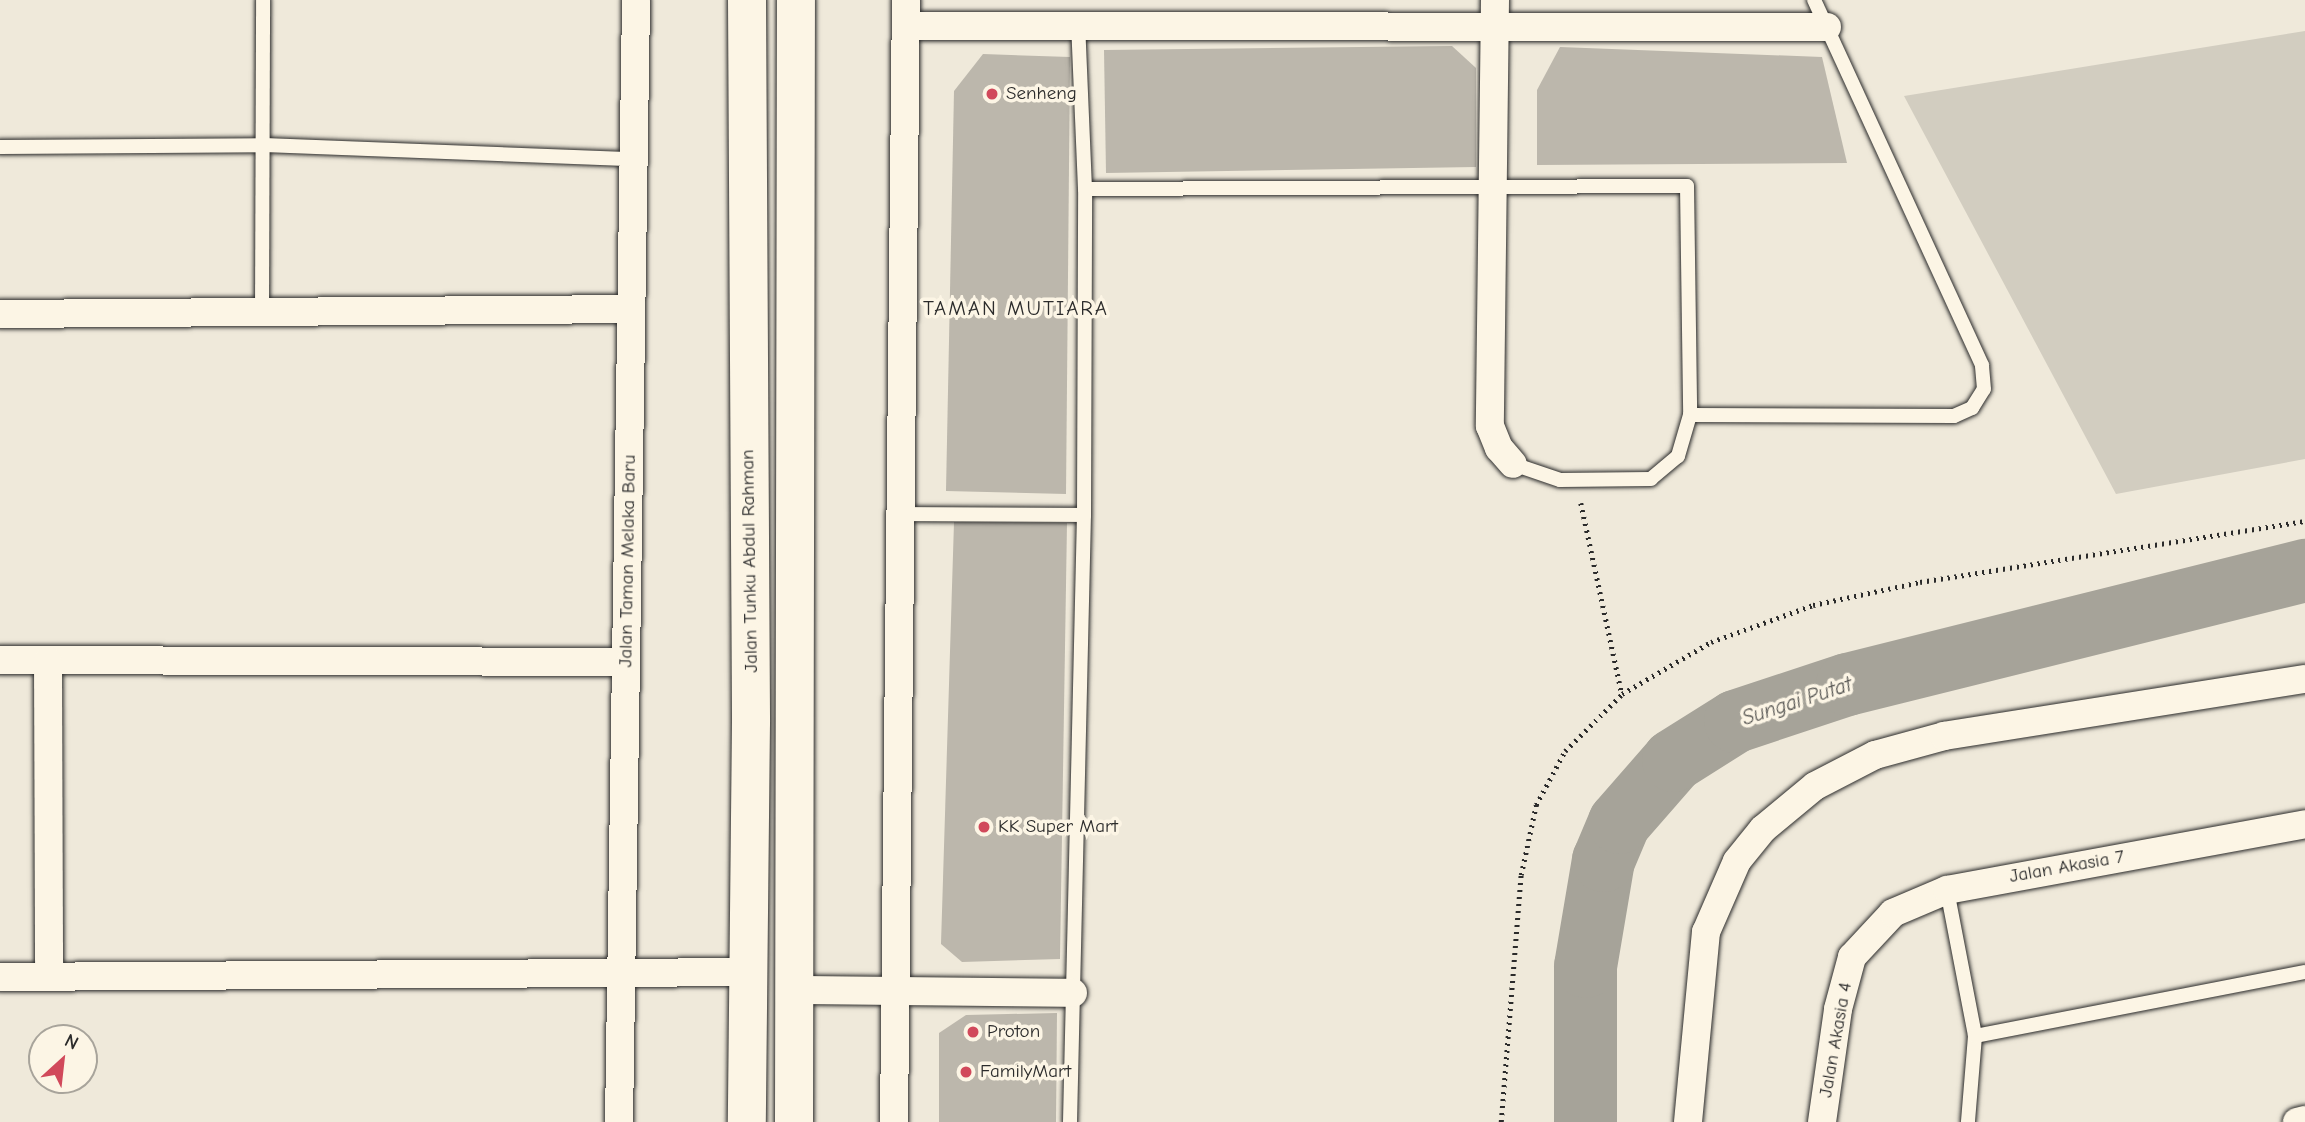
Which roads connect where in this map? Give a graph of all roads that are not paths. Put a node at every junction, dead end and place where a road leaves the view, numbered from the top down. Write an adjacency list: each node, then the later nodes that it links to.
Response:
1 (263, 0): 10 (lane)
2 (636, 0): 12 (street, Jalan Taman Melaka Baru)
3 (747, 0): 30 (main road, Jalan Tunku Abdul Rahman)
4 (796, 0): 34 (main road)
5 (1814, 0): 9 (lane)
6 (1495, 12): 8 (street); 9 (street); 14 (street)
7 (906, 13): 8 (street); 20 (street)
8 (1078, 24): 13 (lane)
9 (1827, 27): 18 (lane)
10 (264, 145): 11 (lane); 12 (lane); 16 (lane)
11 (0, 146)
12 (633, 159): 15 (street, Jalan Taman Melaka Baru)
13 (1085, 189): 14 (lane); 21 (lane)
14 (1496, 190): 18 (lane); 19 (street)
15 (631, 309): 16 (street); 24 (street, Jalan Taman Melaka Baru)
16 (262, 312): 17 (street)
17 (0, 314)
18 (1690, 415): 19 (lane)
19 (1513, 464)
20 (898, 514): 21 (lane); 35 (street)
21 (1084, 515): 36 (lane)
22 (0, 660): 23 (street)
23 (48, 661): 24 (street); 33 (street)
24 (626, 662): 29 (street, Jalan Taman Melaka Baru)
25 (2305, 679): 44 (street)
26 (2305, 824): 27 (street, Jalan Akasia 7)
27 (1947, 890): 28 (street, Jalan Akasia 7); 37 (lane)
28 (1852, 957): 45 (street, Jalan Akasia 4)
29 (621, 971): 30 (street); 33 (street); 39 (street, Jalan Taman Melaka Baru)
30 (747, 972): 40 (main road, Jalan Tunku Abdul Rahman)
31 (2305, 972): 37 (lane)
32 (0, 977): 33 (street)
33 (49, 977)
34 (794, 990): 35 (street); 41 (main road)
35 (897, 991): 36 (street); 42 (street)
36 (1073, 993): 43 (lane)
37 (1975, 1036): 46 (lane)
38 (2305, 1121): 47 (street)
39 (620, 1122)
40 (747, 1122)
41 (794, 1122)
42 (894, 1122)
43 (1070, 1122)
44 (1688, 1122)
45 (1822, 1122)
46 (1968, 1122)
47 (2298, 1122)

